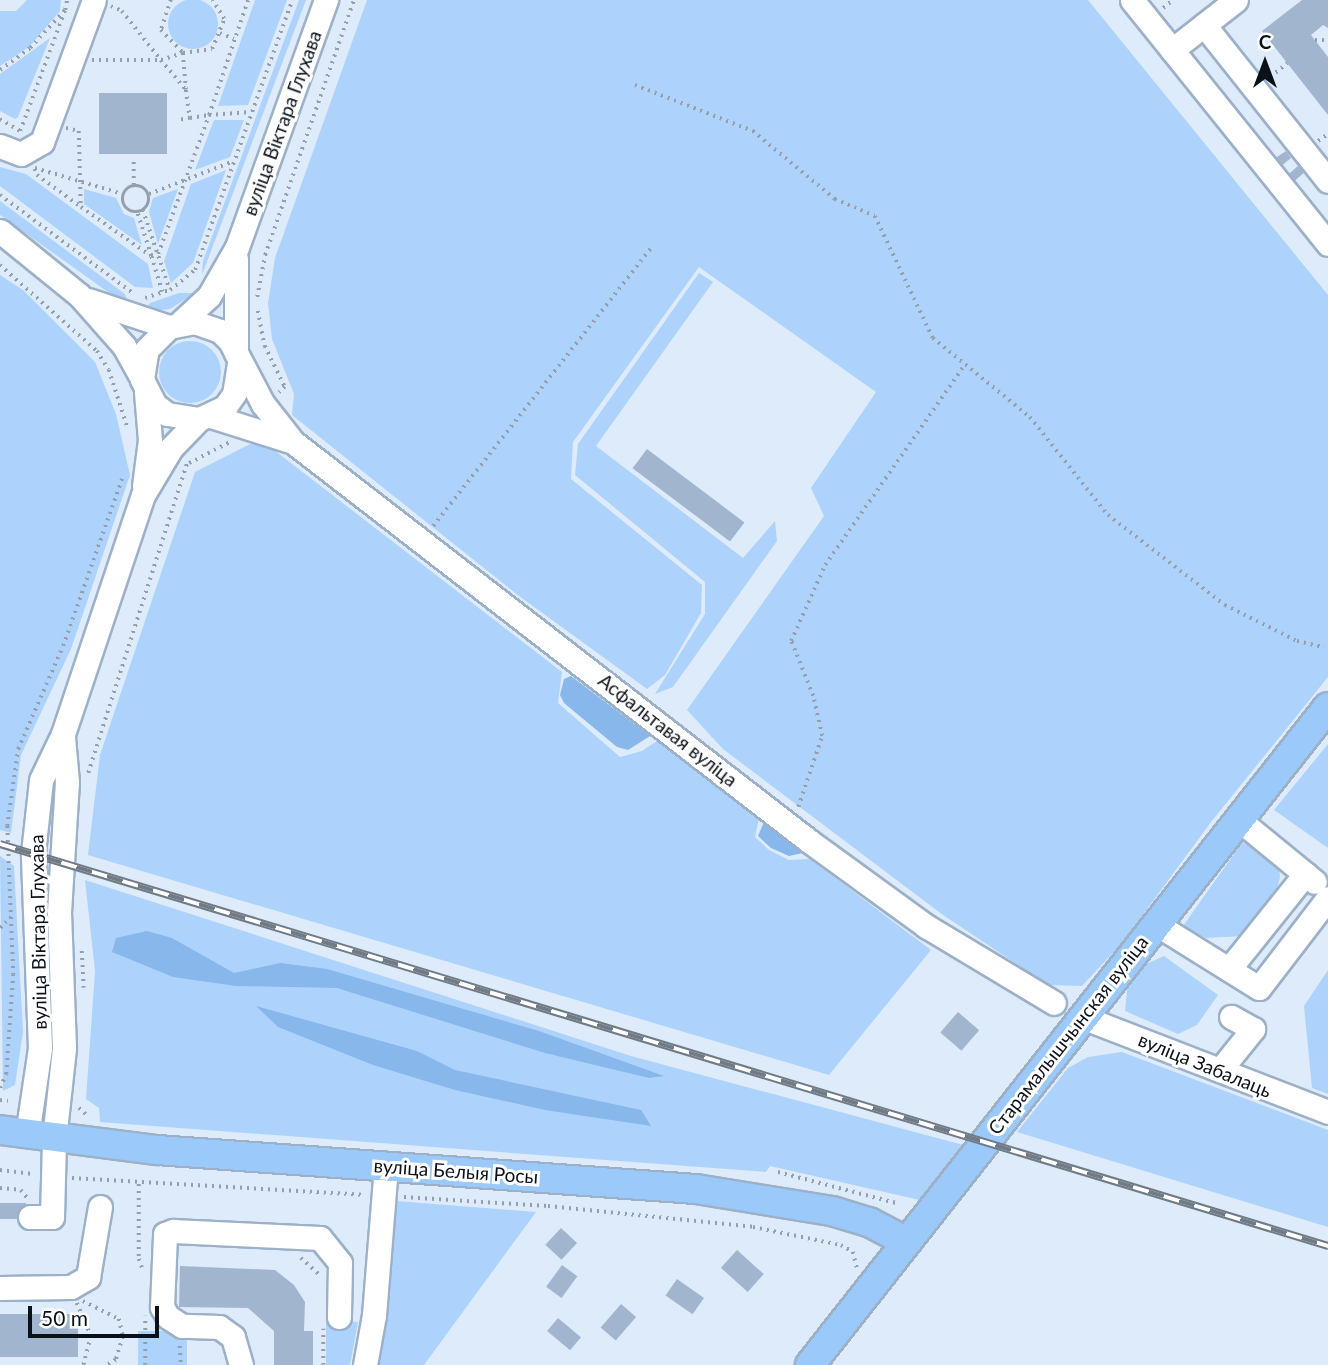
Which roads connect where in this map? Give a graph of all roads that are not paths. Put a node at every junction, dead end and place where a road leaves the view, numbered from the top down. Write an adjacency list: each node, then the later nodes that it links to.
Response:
1 (326, 0): 11 (street, вуліца Віктара Глухава)
2 (1132, 0): 6 (street)
3 (1236, 0): 5 (street)
4 (101, 3): 7 (street)
5 (1204, 25): 6 (street); 8 (street)
6 (1172, 50): 10 (street)
7 (0, 146)
8 (1328, 181)
9 (0, 231): 12 (street)
10 (1328, 244)
11 (237, 247): 13 (street, вуліца Віктара Глухава); 14 (street, вуліца Віктара Глухава)
12 (79, 295): 13 (street); 15 (street)
13 (174, 325): 14 (street); 15 (street)
14 (238, 358): 16 (street); 17 (street)
15 (144, 385): 16 (street); 18 (street, вуліца Віктара Глухава)
16 (205, 418): 17 (street); 18 (street)
17 (293, 442): 25 (street, Асфальтавая вуліца)
18 (170, 450): 30 (street, вуліца Віктара Глухава)
19 (1328, 707): 20 (main road, Старамалышчынская вуліца)
20 (1237, 819): 21 (street); 23 (main road, Старамалышчынская вуліца)
21 (1305, 874): 22 (street); 24 (street)
22 (1328, 895): 24 (street)
23 (1156, 924): 24 (street); 26 (main road, Старамалышчынская вуліца)
24 (1229, 969)
25 (1054, 1003)
26 (1082, 1017): 28 (street, вуліца Забалаць); 34 (main road, Старамалышчынская вуліца)
27 (1231, 1017): 28 (street)
28 (1220, 1070): 29 (street, вуліца Забалаць)
29 (1328, 1112)
30 (27, 1135): 31 (main road, вуліца Белыя Росы); 33 (street, вуліца Віктара Глухава)
31 (386, 1165): 34 (main road, вуліца Белыя Росы); 38 (street)
32 (100, 1207): 35 (street)
33 (30, 1217)
34 (905, 1241): 39 (main road, Старамалышчынская вуліца)
35 (0, 1288)
36 (339, 1317): 37 (street)
37 (241, 1365)
38 (365, 1365)
39 (810, 1365)

